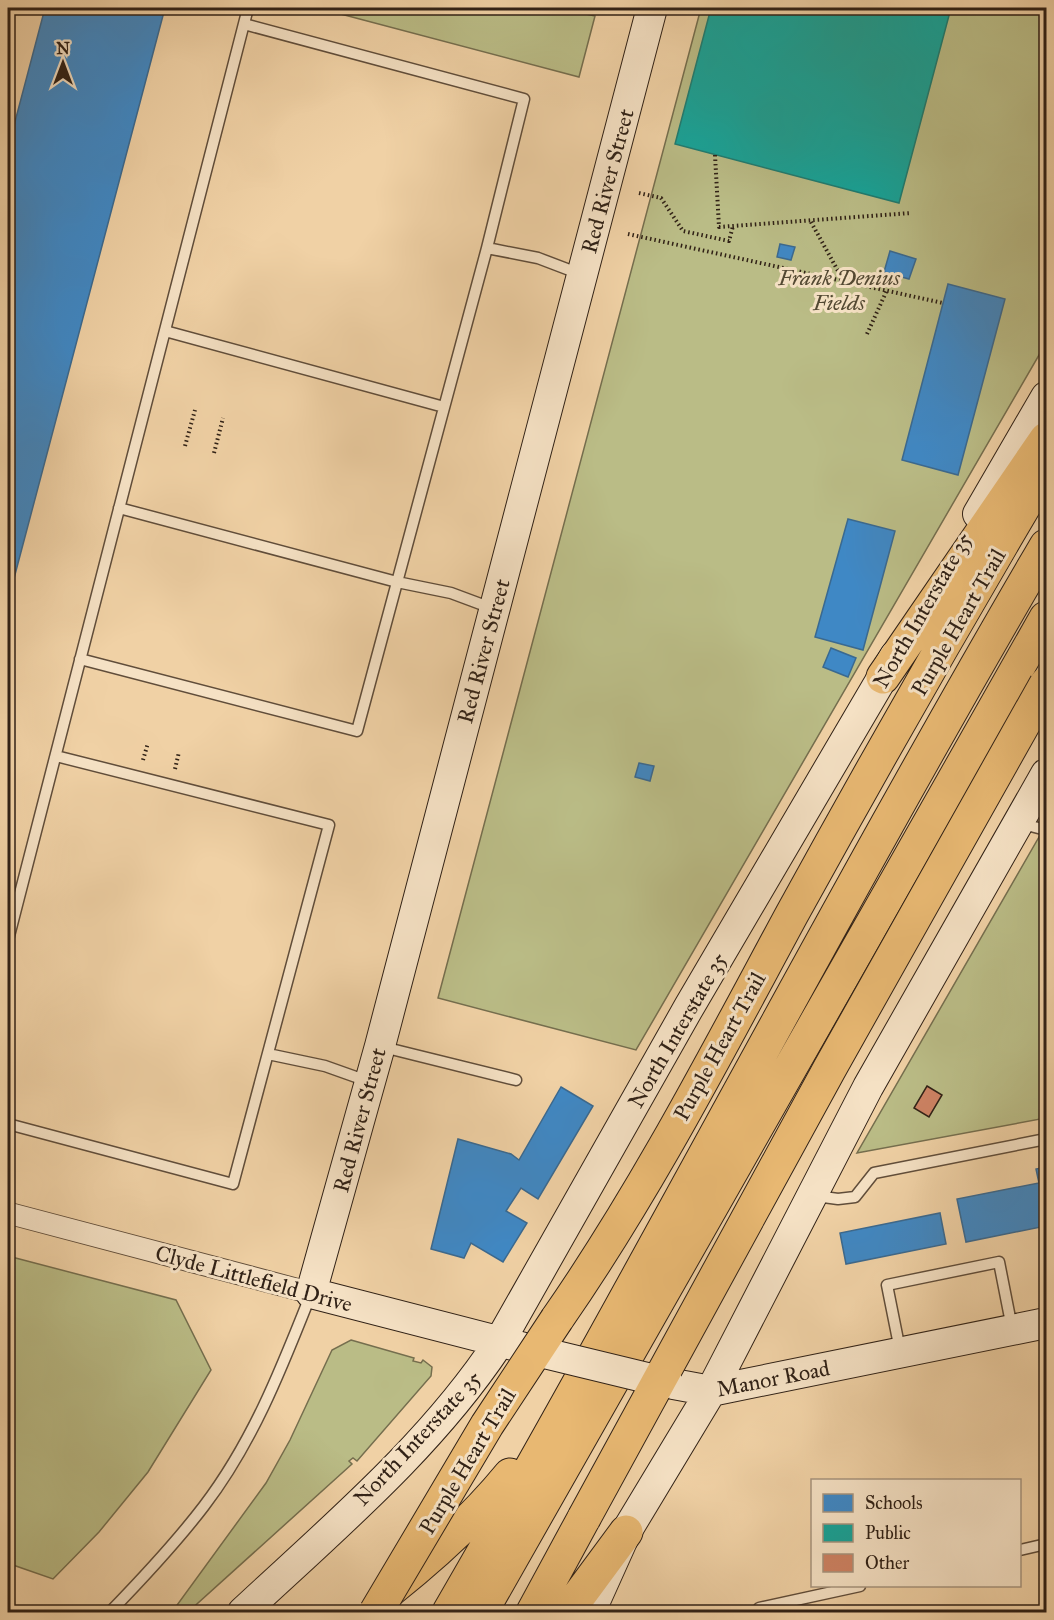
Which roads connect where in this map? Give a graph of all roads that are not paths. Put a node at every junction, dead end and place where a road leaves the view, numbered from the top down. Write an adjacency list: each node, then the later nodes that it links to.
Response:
1 (248, 8): 3 (lane)
2 (652, 8): 5 (main road, Red River Street)
3 (244, 24): 4 (lane); 6 (lane)
4 (487, 248): 5 (lane); 8 (lane)
5 (583, 275): 14 (main road, Red River Street)
6 (165, 331): 8 (lane); 11 (lane)
7 (1047, 397): 17 (main road, North Interstate 35)
8 (444, 407): 13 (lane)
9 (1047, 439): 17 (highway)
10 (1047, 469): 46 (highway, Purple Heart Trail, bridge)
11 (119, 508): 13 (lane); 16 (lane)
12 (1047, 546): 37 (highway, Purple Heart Trail)
13 (397, 582): 14 (lane); 16 (lane)
14 (494, 609): 23 (main road, Red River Street)
15 (1047, 618): 48 (highway)
16 (80, 659): 19 (lane)
17 (883, 677): 34 (main road, North Interstate 35)
18 (1047, 684): 38 (highway, bridge)
19 (56, 756): 22 (lane); 24 (lane)
20 (1047, 774): 21 (main road)
21 (1032, 826): 29 (main road)
22 (8, 940)
23 (380, 1046): 25 (lane); 26 (main road, Red River Street)
24 (268, 1054): 26 (lane); 27 (lane)
25 (516, 1080)
26 (370, 1082): 31 (main road, Red River Street)
27 (8, 1124)
28 (1047, 1139): 29 (lane)
29 (812, 1196): 36 (main road)
30 (8, 1213): 31 (street, Clyde Littlefield Drive)
31 (311, 1293): 34 (main road, Clyde Littlefield Drive); 43 (lane)
32 (1047, 1323): 33 (main road, Manor Road)
33 (1012, 1330): 35 (main road, Manor Road); 35 (lane)
34 (500, 1341): 36 (main road, Manor Road, bridge); 44 (main road, North Interstate 35)
35 (901, 1353): 36 (main road, Manor Road)
36 (711, 1391): 39 (main road)
37 (571, 1402): 45 (highway); 47 (highway, Purple Heart Trail)
38 (584, 1518): 49 (highway); 50 (highway)
39 (626, 1532): 51 (highway); 52 (main road)
40 (1047, 1544): 41 (lane)
41 (1021, 1550)
42 (855, 1587): 53 (lane)
43 (110, 1612)
44 (243, 1612)
45 (362, 1612)
46 (376, 1612)
47 (449, 1612)
48 (481, 1612)
49 (533, 1612)
50 (540, 1612)
51 (567, 1612)
52 (590, 1612)
53 (757, 1612)

